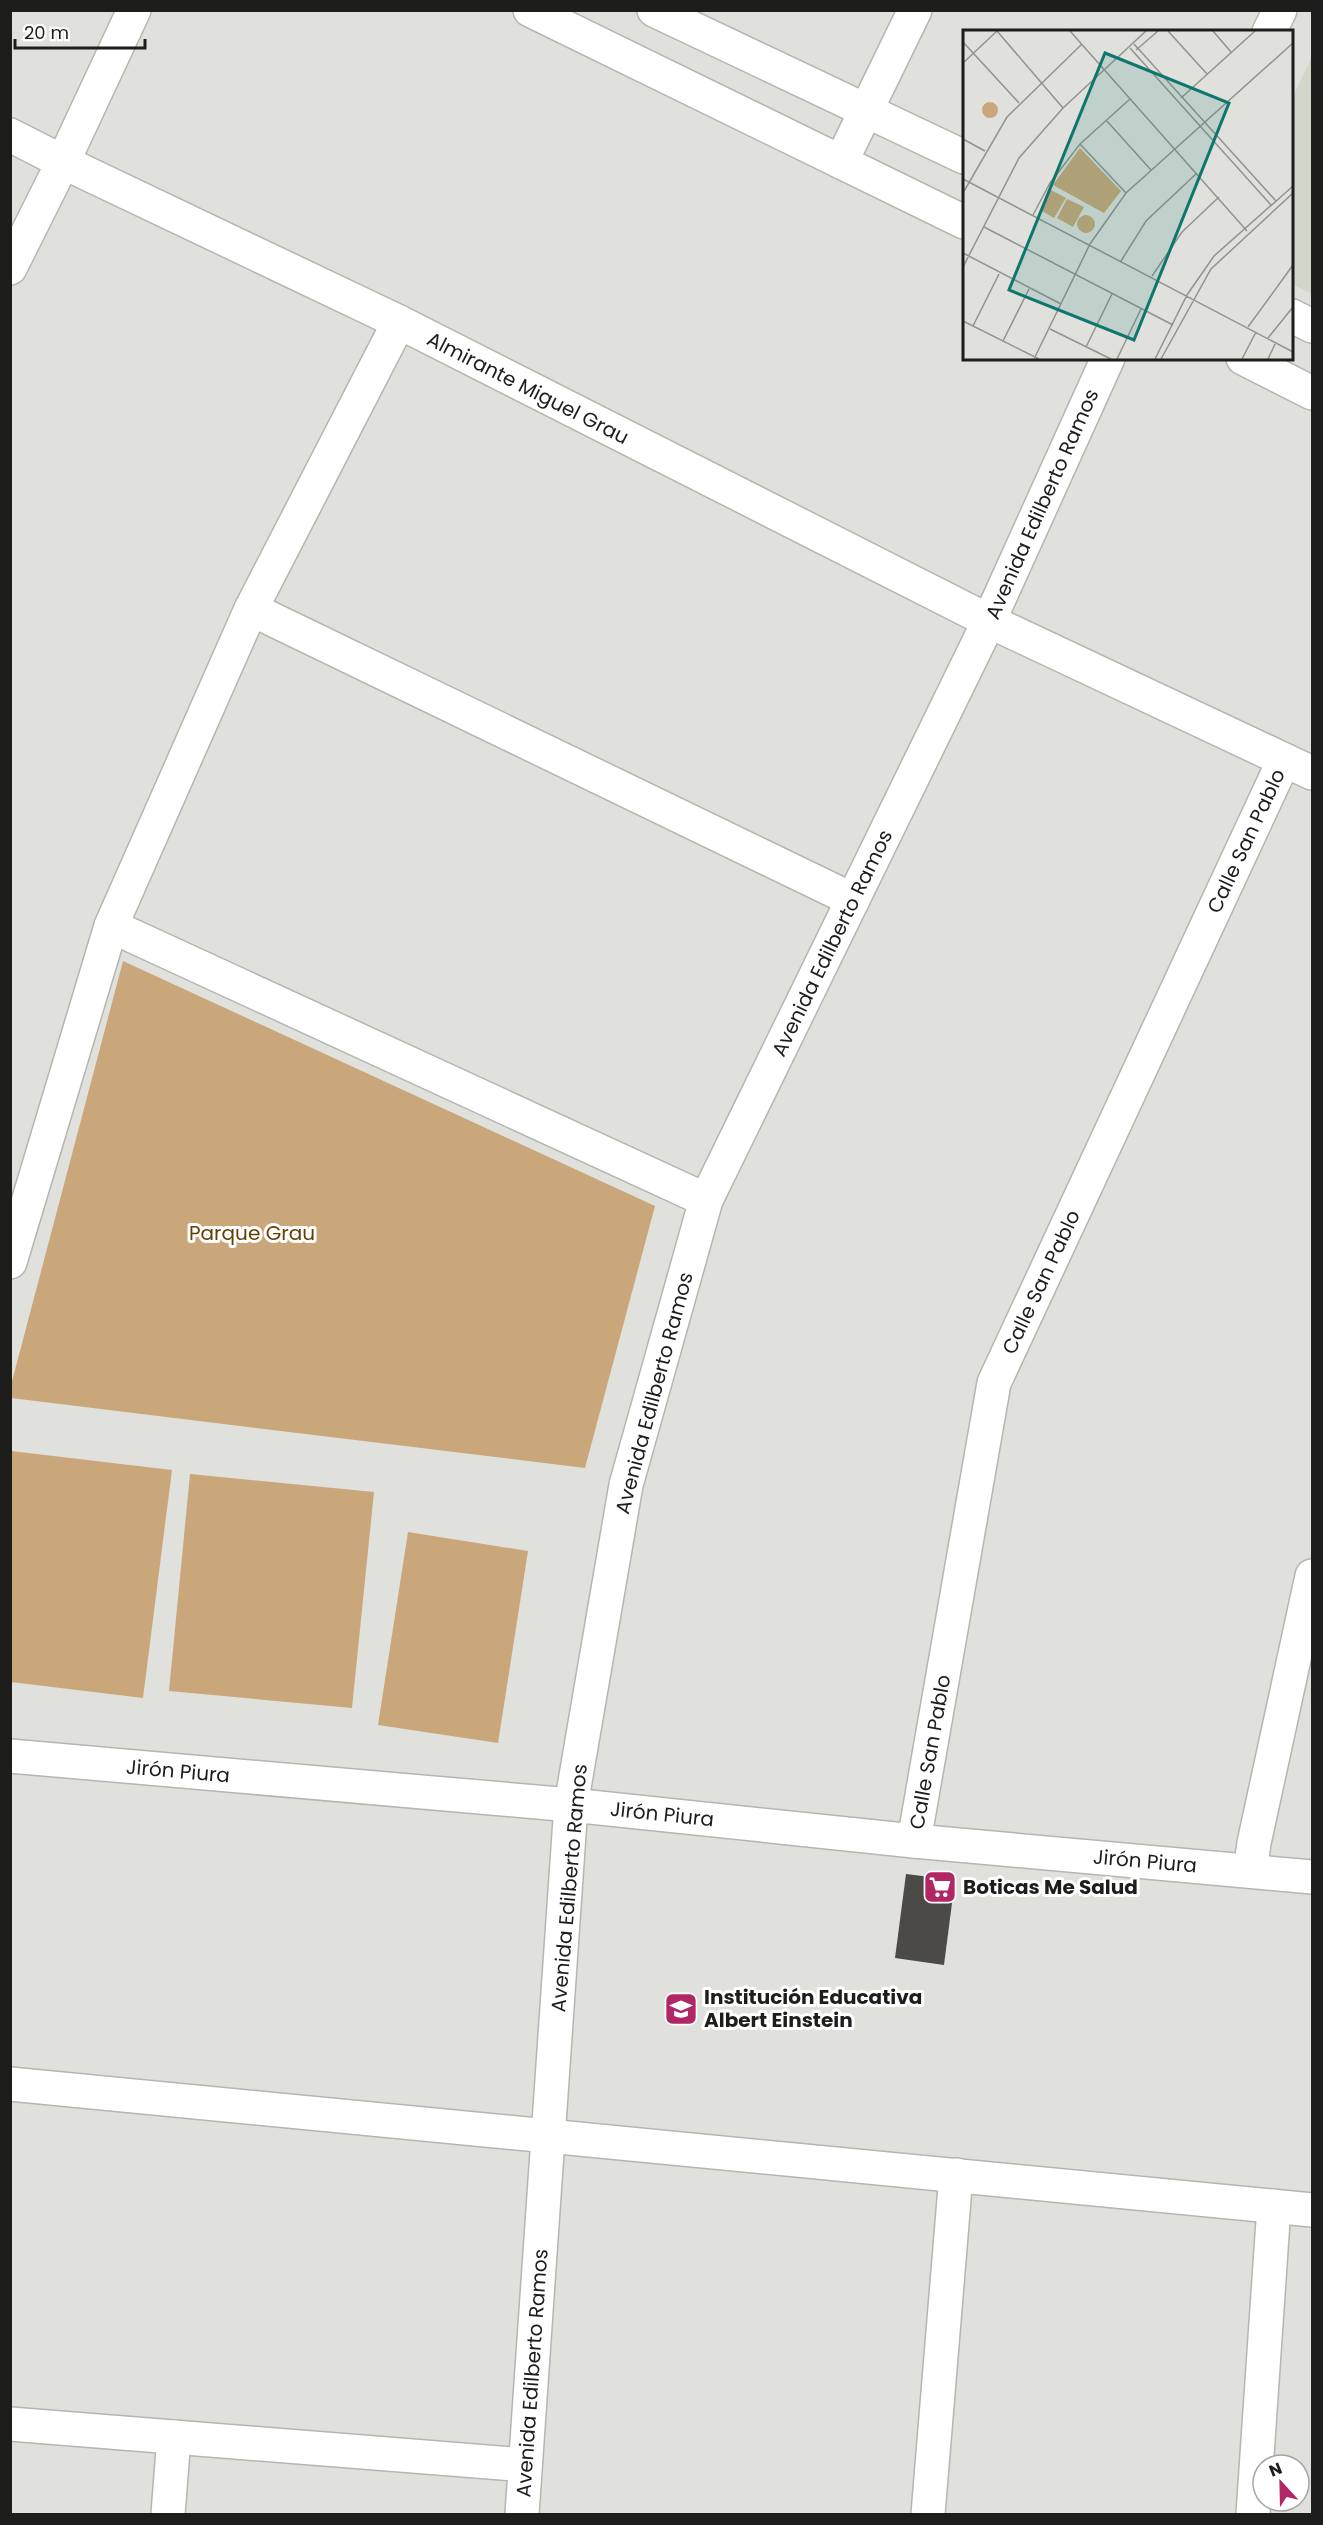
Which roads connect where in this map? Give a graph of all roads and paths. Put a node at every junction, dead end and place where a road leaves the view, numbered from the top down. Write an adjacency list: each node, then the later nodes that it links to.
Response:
1 (134, 10): 10 (street)
2 (530, 10): 11 (street)
3 (654, 10): 7 (street)
4 (915, 10): 7 (street)
5 (1280, 10): 6 (street)
6 (1270, 30)
7 (867, 110): 9 (street); 11 (street)
8 (10, 135): 10 (street, Almirante Miguel Grau)
9 (963, 157)
10 (63, 162): 13 (street); 15 (street, Almirante Miguel Grau)
11 (841, 162): 12 (street)
12 (963, 222)
13 (10, 268)
14 (1293, 316): 16 (street)
15 (399, 322): 20 (street); 21 (street, Almirante Miguel Grau)
16 (1312, 326)
17 (1107, 360): 21 (street, Avenida Edilberto Ramos)
18 (1247, 360): 19 (street)
19 (1312, 393)
20 (250, 609): 23 (street); 24 (street)
21 (989, 621): 22 (street, Almirante Miguel Grau); 23 (street, Avenida Edilberto Ramos)
22 (1298, 766): 30 (street, Calle San Pablo)
23 (853, 900): 25 (street, Avenida Edilberto Ramos)
24 (111, 926): 25 (street); 26 (street)
25 (706, 1200): 29 (street, Avenida Edilberto Ramos)
26 (10, 1262)
27 (1312, 1576): 31 (street)
28 (10, 1756): 29 (street, Jirón Piura)
29 (571, 1805): 30 (street, Jirón Piura); 34 (street, Avenida Edilberto Ramos)
30 (914, 1840): 31 (street, Jirón Piura)
31 (1250, 1870): 32 (street, Jirón Piura)
32 (1312, 1877)
33 (10, 2084): 34 (street)
34 (550, 2136): 35 (street); 40 (street, Avenida Edilberto Ramos)
35 (956, 2175): 36 (street); 43 (street)
36 (1274, 2206): 37 (street); 44 (street)
37 (1312, 2210)
38 (10, 2424): 39 (street)
39 (174, 2437): 40 (street); 41 (street)
40 (525, 2465): 42 (street, Avenida Edilberto Ramos)
41 (168, 2514)
42 (522, 2514)
43 (928, 2514)
44 (1253, 2514)

